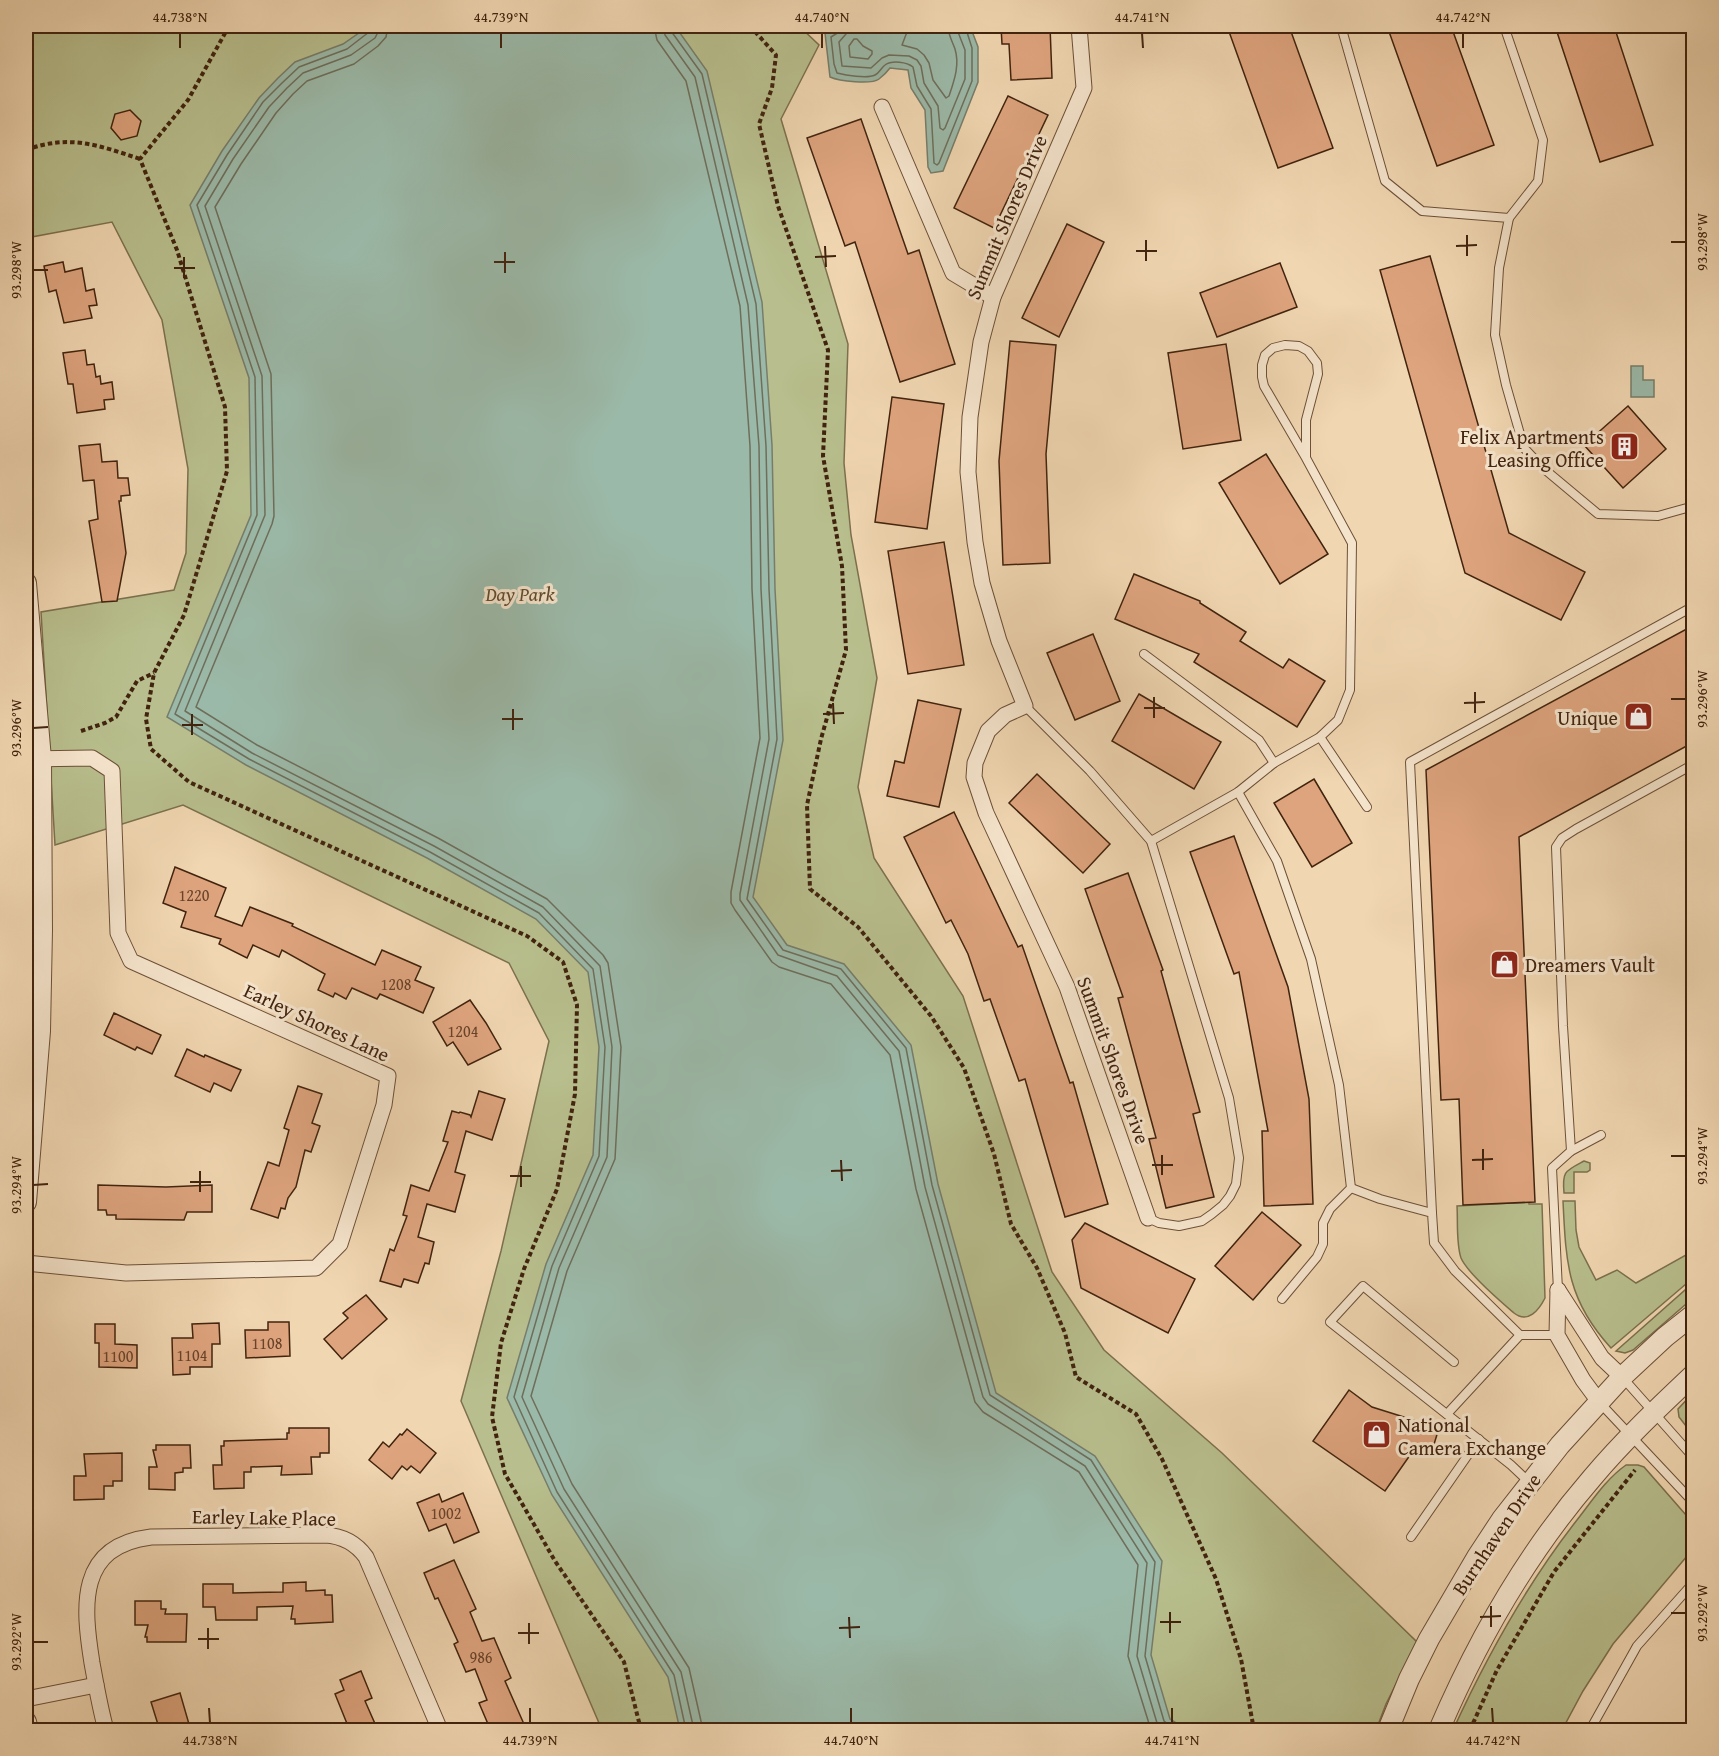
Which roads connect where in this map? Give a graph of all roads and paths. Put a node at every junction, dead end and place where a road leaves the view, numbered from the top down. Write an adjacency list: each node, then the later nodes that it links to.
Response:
1 (229, 26): 8 (path)
2 (750, 26): 59 (path)
3 (1079, 26): 10 (street, Summit Shores Drive)
4 (1341, 26): 9 (lane)
5 (1504, 26): 9 (lane)
6 (882, 107): 10 (street)
7 (26, 150): 8 (path)
8 (140, 159): 16 (path)
9 (1509, 218): 12 (lane)
10 (993, 297): 17 (street, Summit Shores Drive)
11 (1306, 458): 11 (lane); 19 (lane)
12 (1694, 506)
13 (26, 583): 20 (street)
14 (1694, 606): 30 (lane)
15 (1144, 654): 21 (lane)
16 (154, 673): 18 (path); 58 (path)
17 (1024, 706): 25 (lane, Summit Shores Drive); 31 (street, Summit Shores Drive)
18 (81, 731)
19 (1320, 737): 21 (lane); 24 (lane)
20 (33, 759): 29 (street); 32 (street, Earley Shores Lane)
21 (1274, 764): 23 (lane)
22 (1694, 764): 27 (lane)
23 (1238, 792): 25 (lane); 28 (lane)
24 (1367, 807)
25 (1151, 841): 31 (lane, Summit Shores Drive)
26 (1601, 1135): 27 (lane)
27 (1571, 1151): 33 (lane)
28 (1351, 1188): 30 (lane); 34 (lane)
29 (26, 1202)
30 (1432, 1213): 36 (lane)
31 (1148, 1218)
32 (26, 1263)
33 (1558, 1290): 37 (street); 40 (street)
34 (1282, 1299)
35 (1694, 1314): 40 (street, Burnhaven Drive)
36 (1520, 1335): 37 (lane); 43 (lane)
37 (1557, 1335): 41 (street)
38 (1454, 1362): 43 (lane)
39 (1694, 1374): 42 (street)
40 (1622, 1377): 41 (street, Burnhaven Drive); 42 (lane)
41 (1600, 1403): 44 (lane); 48 (street, Burnhaven Drive)
42 (1654, 1412): 44 (street); 46 (lane)
43 (1447, 1414): 45 (lane)
44 (1631, 1436): 49 (lane); 61 (street)
45 (1479, 1439): 48 (lane); 50 (lane)
46 (1694, 1458)
47 (1635, 1470): 62 (path)
48 (1529, 1482): 60 (street, Burnhaven Drive)
49 (1694, 1503)
50 (1411, 1537)
51 (1694, 1582): 63 (lane)
52 (96, 1685): 53 (street); 56 (street, Earley Lake Place); 57 (street, Earley Lake Place)
53 (26, 1699)
54 (26, 1722): 55 (street)
55 (28, 1731)
56 (106, 1731)
57 (440, 1731)
58 (641, 1731)
59 (1254, 1731)
60 (1388, 1731)
61 (1439, 1731)
62 (1470, 1731)
63 (1590, 1731)

